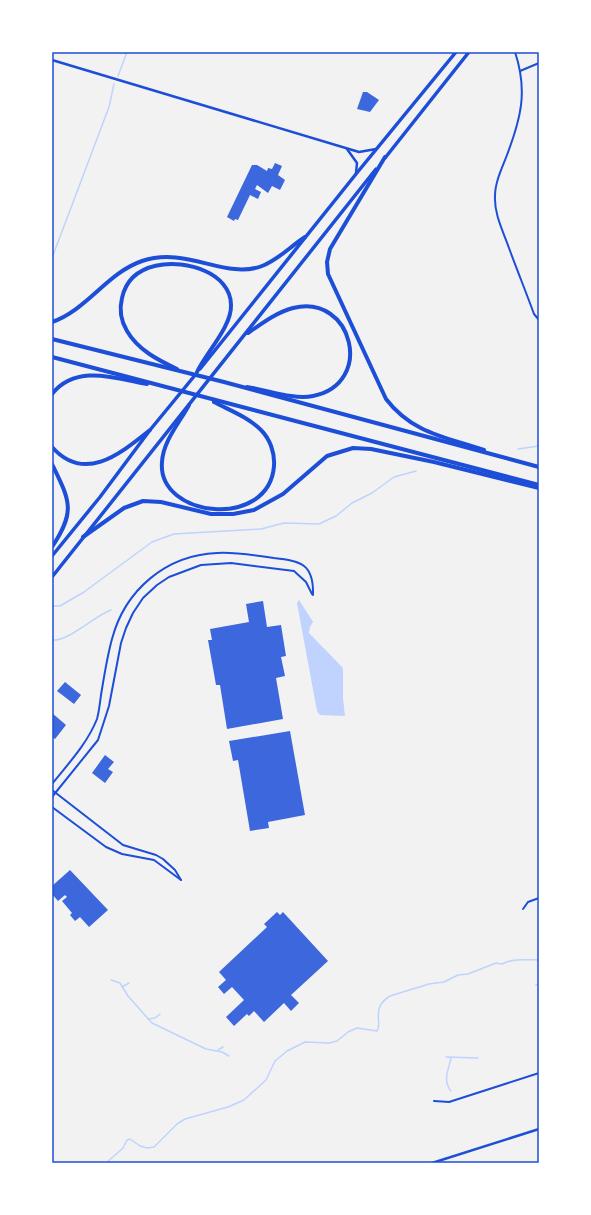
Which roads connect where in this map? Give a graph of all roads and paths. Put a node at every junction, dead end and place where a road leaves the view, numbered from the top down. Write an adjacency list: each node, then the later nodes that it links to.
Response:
1 (456, 52): 8 (highway)
2 (469, 52): 9 (highway)
3 (515, 52): 6 (street)
4 (52, 60): 7 (street)
5 (539, 63): 6 (street)
6 (520, 71): 12 (street)
7 (347, 148): 8 (street); 10 (street)
8 (376, 149): 10 (highway)
9 (385, 157): 14 (highway); 26 (highway)
10 (356, 174): 11 (highway)
11 (305, 237): 13 (highway); 18 (highway)
12 (539, 320)
13 (52, 322)
14 (248, 333): 19 (highway); 23 (highway)
15 (52, 338): 17 (highway)
16 (52, 356): 20 (highway)
17 (181, 371): 18 (highway); 19 (highway)
18 (197, 372): 24 (highway)
19 (224, 382): 26 (highway)
20 (167, 388): 21 (highway); 22 (highway)
21 (52, 394)
22 (210, 400): 23 (highway); 29 (highway)
23 (189, 405): 30 (highway)
24 (150, 430): 25 (highway); 32 (highway)
25 (52, 447)
26 (524, 463): 28 (highway)
27 (52, 464): 31 (highway)
28 (539, 467)
29 (539, 487): 30 (highway)
30 (83, 537): 33 (highway)
31 (52, 547)
32 (52, 556)
33 (52, 577)
34 (52, 784): 36 (street)
35 (52, 790): 36 (street)
36 (55, 793): 37 (street); 38 (street)
37 (52, 797)
38 (52, 807)
39 (539, 898): 40 (street)
40 (523, 909)
41 (539, 1073): 42 (street)
42 (434, 1101)
43 (539, 1129): 44 (street)
44 (432, 1163)

